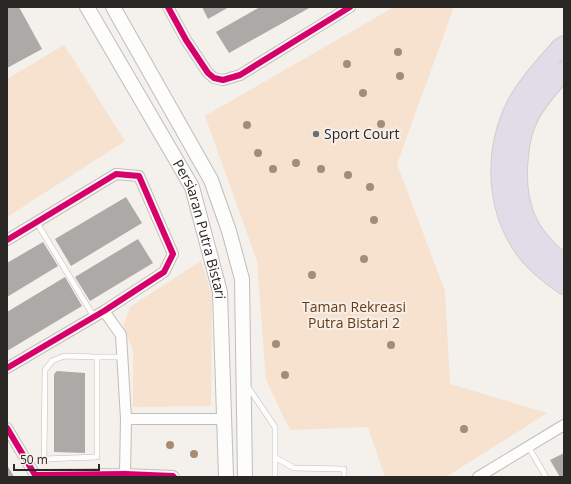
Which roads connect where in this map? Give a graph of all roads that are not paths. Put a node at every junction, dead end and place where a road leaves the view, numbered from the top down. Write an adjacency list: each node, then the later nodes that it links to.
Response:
1 (87, 7): 18 (main road, Persiaran Putra Bistari)
2 (113, 7): 16 (main road, Persiaran Putra Bistari)
3 (168, 7): 4 (street)
4 (350, 7)
5 (564, 45): 10 (highway)
6 (564, 72): 9 (highway)
7 (37, 223): 8 (street); 11 (street); 12 (lane)
8 (7, 240)
9 (564, 263)
10 (564, 285)
11 (104, 311): 12 (street); 14 (street)
12 (94, 317): 15 (street)
13 (97, 357): 13 (lane); 14 (lane)
14 (123, 357): 17 (street)
15 (7, 368)
16 (244, 381): 22 (lane); 27 (main road, Persiaran Putra Bistari)
17 (126, 419): 18 (street); 23 (street)
18 (224, 419): 26 (main road, Persiaran Putra Bistari)
19 (564, 425): 21 (street)
20 (7, 428): 24 (street)
21 (528, 446): 30 (street); 31 (lane)
22 (276, 458): 28 (lane); 29 (lane)
23 (125, 474): 24 (street); 25 (street)
24 (35, 476)
25 (173, 477)
26 (226, 477)
27 (245, 477)
28 (275, 477)
29 (344, 477)
30 (478, 477)
31 (546, 477)

